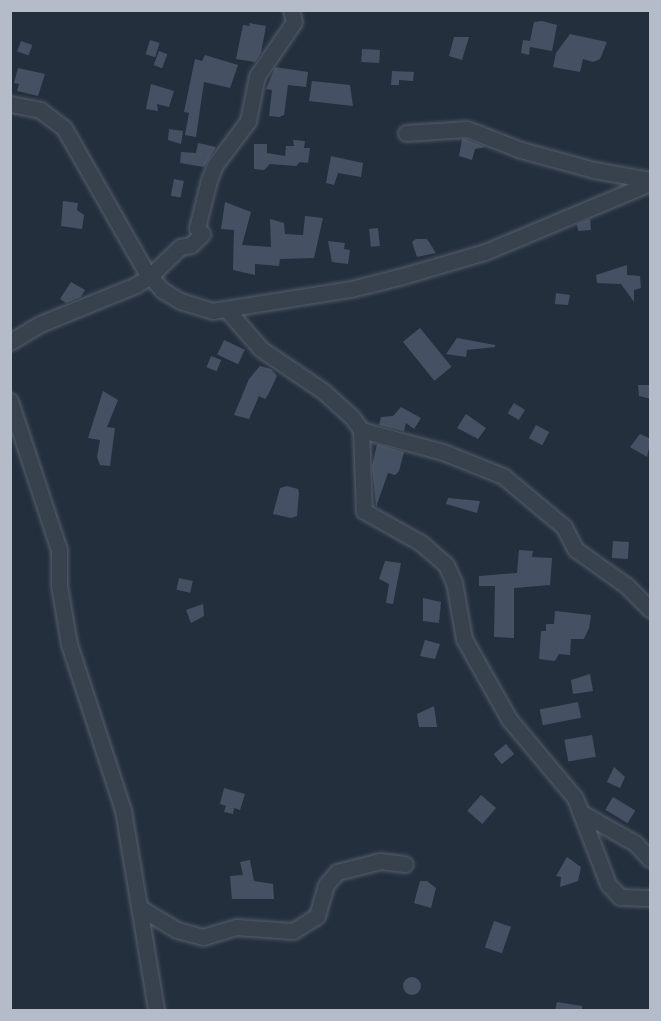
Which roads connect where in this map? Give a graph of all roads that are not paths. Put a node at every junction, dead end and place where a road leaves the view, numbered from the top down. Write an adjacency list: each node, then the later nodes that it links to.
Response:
1 (291, 10): 5 (street)
2 (10, 104): 5 (street)
3 (406, 133): 4 (street)
4 (651, 182): 6 (street)
5 (150, 276): 6 (street); 7 (street)
6 (228, 311): 9 (street)
7 (10, 342)
8 (10, 401): 15 (street)
9 (361, 430): 10 (street); 11 (street)
10 (648, 604)
11 (580, 812): 12 (street); 14 (street)
12 (651, 859)
13 (405, 864): 15 (street)
14 (651, 898)
15 (140, 908): 16 (street)
16 (156, 1011)

